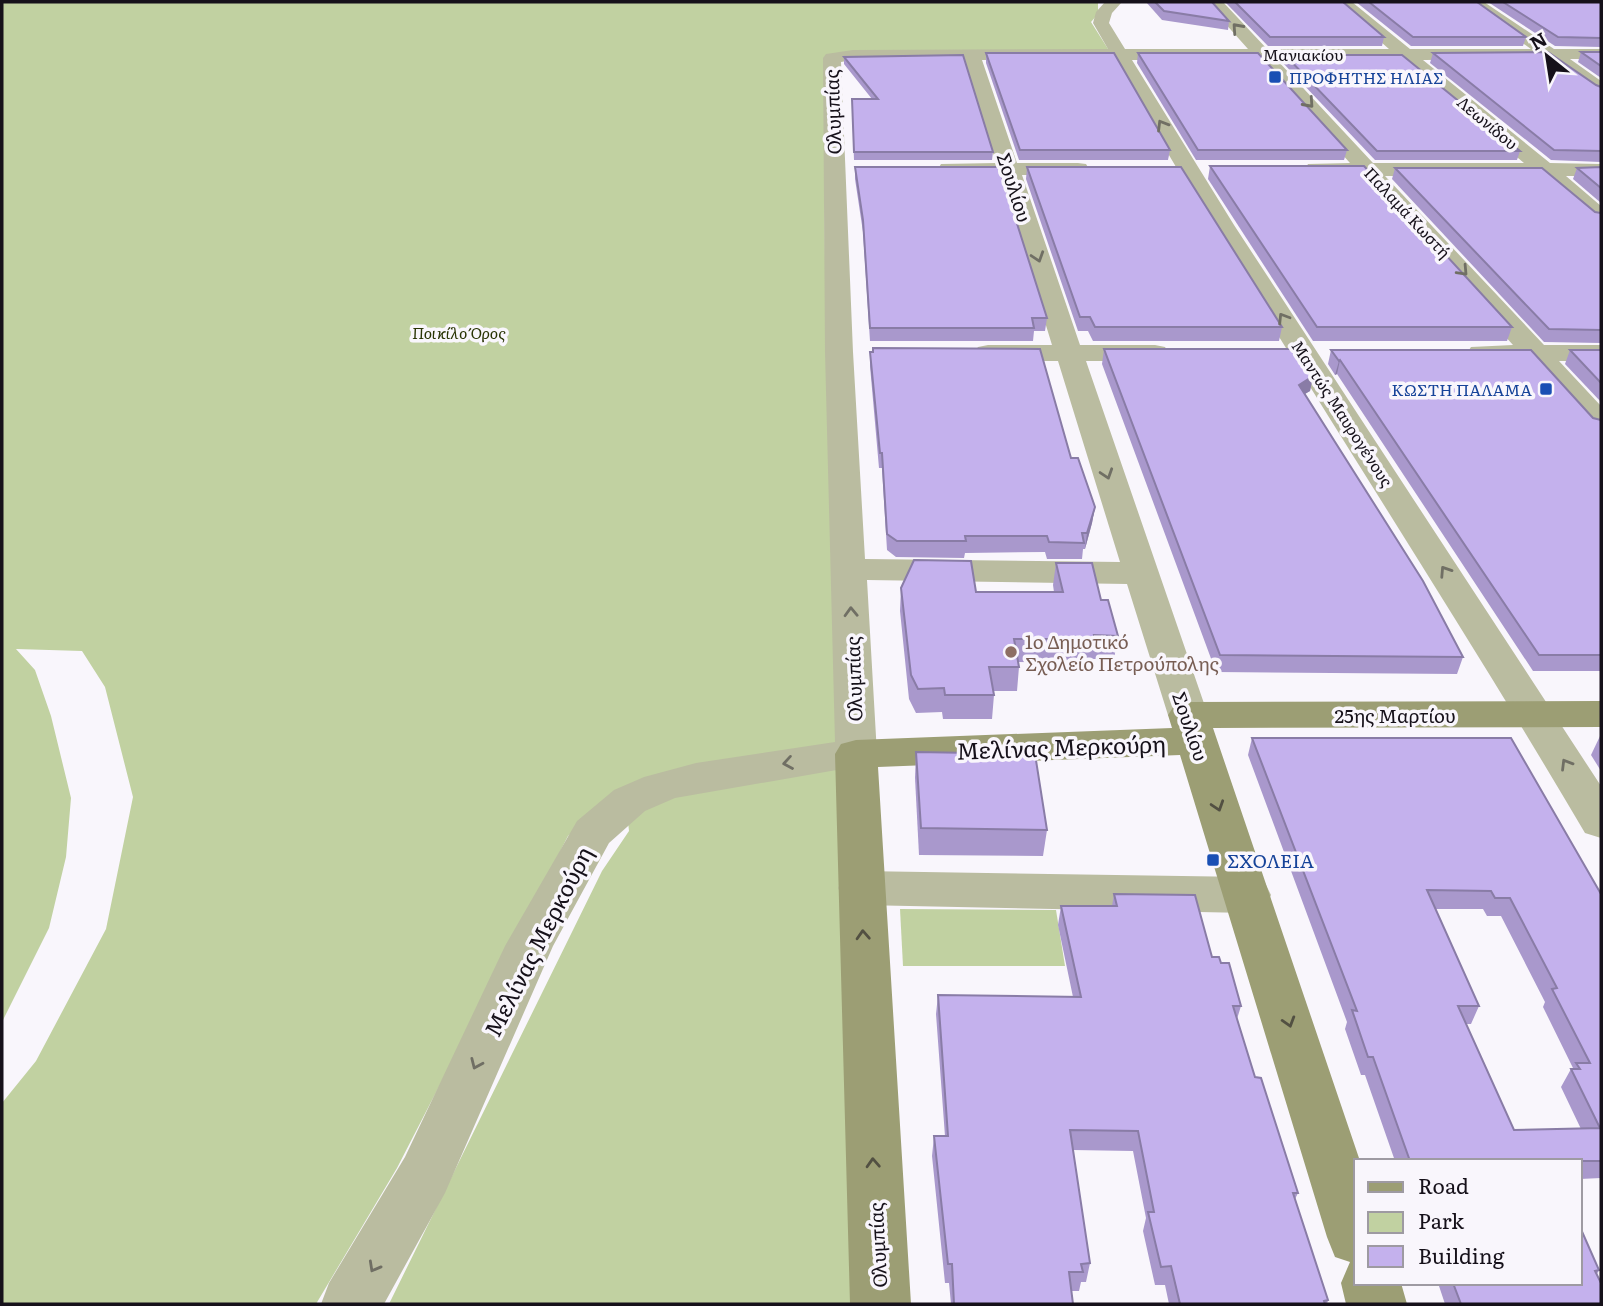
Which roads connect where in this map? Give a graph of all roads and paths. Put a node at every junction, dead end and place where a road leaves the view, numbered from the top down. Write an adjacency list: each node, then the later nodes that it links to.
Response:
1 (1114, 2): 5 (street, Μαντώς Μαυρογένους)
2 (1214, 2): 6 (street, Παλαμά Κωστή, one-way to 2)
3 (1343, 2): 7 (street, Λεωνίδου)
4 (1474, 2): 8 (street)
5 (1119, 54): 6 (street, Μανιακίου); 10 (street, Μανιακίου); 33 (street, Μαντώς Μαυρογένους, one-way to 5)
6 (1261, 54): 7 (street, Μανιακίου); 19 (street, Παλαμά Κωστή, one-way to 19)
7 (1406, 54): 8 (street, Μανιακίου); 20 (street, Λεωνίδου)
8 (1550, 54): 9 (street, Μανιακίου); 12 (street)
9 (1601, 54)
10 (971, 55): 11 (street, Μανιακίου); 16 (street, Σουλίου)
11 (836, 56): 13 (street, Ολυμπίας)
12 (1601, 89)
13 (835, 169): 14 (street); 30 (street, Ολυμπίας)
14 (862, 169)
15 (929, 169): 16 (street)
16 (1010, 169): 17 (street); 24 (street, Σουλίου, one-way to 24)
17 (1106, 169)
18 (1300, 169): 19 (street)
19 (1369, 170): 20 (street); 27 (street, Παλαμά Κωστή, one-way to 27)
20 (1546, 170): 21 (street); 22 (street, Λεωνίδου)
21 (1601, 170)
22 (1601, 217)
23 (960, 352): 24 (street)
24 (1068, 353): 25 (street); 31 (street, Σουλίου, one-way to 31)
25 (1180, 353)
26 (1456, 353): 27 (street)
27 (1539, 353): 28 (street); 29 (street, Παλαμά Κωστή)
28 (1601, 354)
29 (1601, 424)
30 (849, 569): 31 (street); 35 (street, Ολυμπίας, one-way to 30)
31 (1139, 573): 34 (street, Σουλίου)
32 (1601, 714): 33 (street, 25ης Μαρτίου)
33 (1537, 715): 34 (street, 25ης Μαρτίου); 36 (street, Μαντώς Μαυρογένους, one-way to 33)
34 (1192, 728): 35 (street, Μελίνας Μερκούρη); 38 (street, Σουλίου, one-way to 38)
35 (856, 754): 37 (street, Ολυμπίας); 41 (street, Μελίνας Μερκούρη, one-way to 41)
36 (1601, 822)
37 (861, 888): 38 (street); 42 (street, Ολυμπίας, one-way to 37)
38 (1248, 895): 39 (street, Σουλίου, one-way to 39)
39 (1354, 1231)
40 (1372, 1285): 43 (street)
41 (351, 1304)
42 (880, 1304)
43 (1377, 1304)

